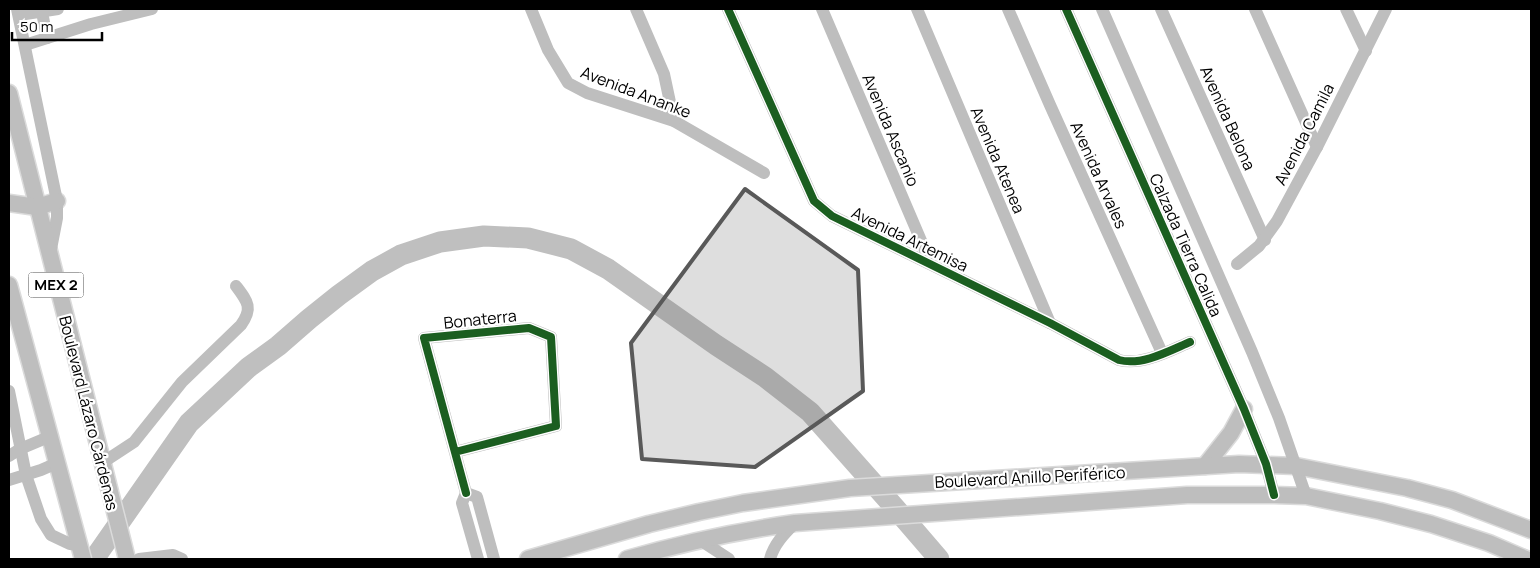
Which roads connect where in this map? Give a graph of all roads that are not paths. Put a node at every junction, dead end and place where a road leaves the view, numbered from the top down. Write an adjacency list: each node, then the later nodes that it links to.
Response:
1 (58, 9): 16 (street)
2 (152, 9): 17 (street)
3 (531, 9): 21 (street, Avenida Ananke)
4 (636, 9): 21 (street)
5 (728, 9): 29 (street, Avenida Artemisa)
6 (822, 9): 29 (street, Avenida Ascanio)
7 (916, 9): 33 (street, Avenida Atenea)
8 (1008, 9): 35 (street, Avenida Arvales)
9 (1066, 9): 37 (street, Calzada Tierra Calida)
10 (1102, 9): 44 (street, Calzada Tierra Calida)
11 (1161, 9): 27 (street, Avenida Belona)
12 (1255, 9): 22 (street)
13 (1346, 9): 19 (street)
14 (1386, 9): 19 (street, Avenida Camila)
15 (18, 12): 16 (street); 18 (street)
16 (42, 12): 17 (street)
17 (48, 38): 18 (street)
18 (25, 44): 24 (street)
19 (1366, 51): 22 (street, Avenida Camila)
20 (9, 93): 26 (main road, Boulevard Lázaro Cárdenas / MEX 2)
21 (674, 121): 23 (street, Avenida Ananke)
22 (1318, 147): 27 (street, Avenida Camila)
23 (764, 173)
24 (57, 201): 26 (main road); 28 (street)
25 (9, 204): 26 (main road)
26 (37, 206): 28 (main road, Boulevard Lázaro Cárdenas / MEX 2)
27 (1265, 240): 30 (street, Avenida Camila)
28 (49, 256): 45 (main road, Boulevard Lázaro Cárdenas / MEX 2)
29 (931, 264): 33 (street, Avenida Artemisa)
30 (1237, 264)
31 (9, 286): 38 (main road, MEX 2)
32 (236, 286): 45 (street)
33 (1050, 323): 35 (street, Avenida Artemisa)
34 (1190, 342): 35 (street, Avenida Artemisa)
35 (1162, 353)
36 (9, 391): 40 (street)
37 (1244, 409): 42 (street, Calzada Tierra Calida); 43 (main road)
38 (51, 436): 40 (street); 41 (main road, MEX 2)
39 (455, 452): 39 (street, Bonaterra); 48 (street, Bonaterra)
40 (14, 453): 46 (street)
41 (57, 462): 46 (street); 56 (main road, MEX 2)
42 (1266, 464): 43 (main road, Boulevard Anillo Periférico); 44 (main road, Boulevard Anillo Periférico); 49 (street, Calzada Tierra Calida)
43 (1205, 466): 62 (main road, Boulevard Anillo Periférico)
44 (1296, 466): 50 (street, Calzada Tierra Calida); 52 (main road, Boulevard Anillo Periférico)
45 (104, 470): 57 (main road, Boulevard Lázaro Cárdenas / MEX 2)
46 (26, 475): 47 (street); 56 (street)
47 (9, 480)
48 (466, 493): 53 (street); 54 (street)
49 (1274, 494): 50 (main road, Boulevard Anillo Periférico); 51 (main road, Boulevard Anillo Periférico)
50 (1306, 496): 66 (main road, Boulevard Anillo Periférico)
51 (795, 523): 55 (main road, Boulevard Anillo Periférico); 65 (street)
52 (1531, 530)
53 (487, 534): 54 (street); 61 (street)
54 (472, 538): 60 (street)
55 (700, 540): 63 (main road, Boulevard Anillo Periférico); 64 (street)
56 (81, 552)
57 (127, 559)
58 (139, 559): 59 (street)
59 (182, 559)
60 (478, 559)
61 (494, 559)
62 (528, 559)
63 (627, 559)
64 (729, 559)
65 (770, 559)
66 (1526, 559)

